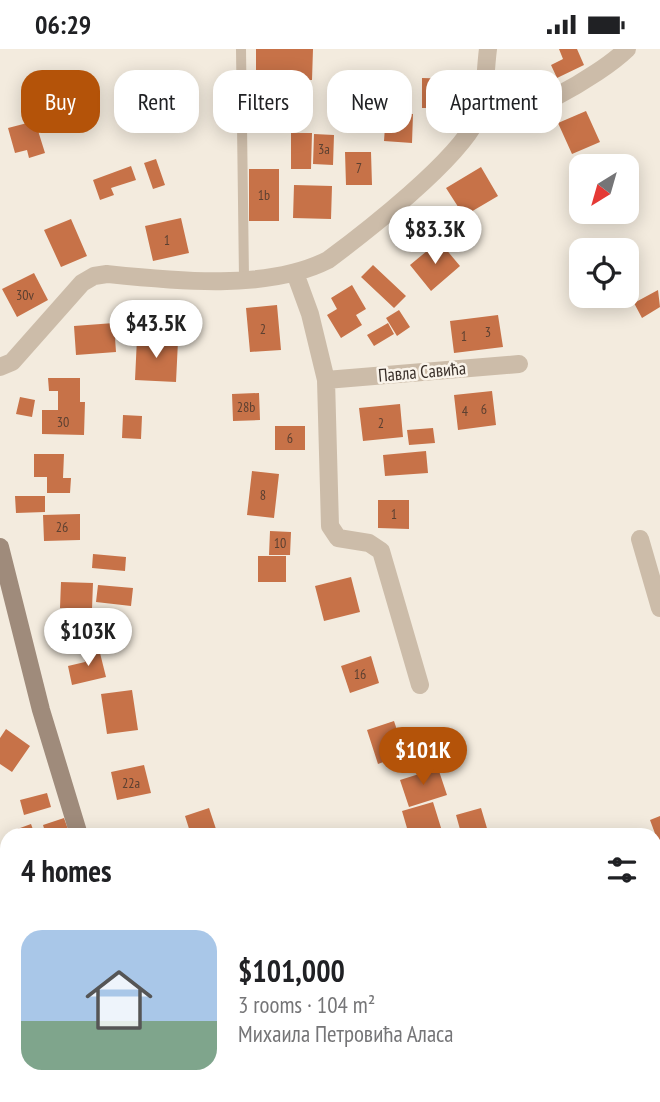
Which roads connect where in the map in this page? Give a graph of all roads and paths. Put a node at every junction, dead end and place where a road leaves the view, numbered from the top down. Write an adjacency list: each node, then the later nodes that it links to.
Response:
1 (242, 49): 8 (lane)
2 (488, 49): 4 (street)
3 (627, 49): 5 (street)
4 (484, 70)
5 (562, 91)
6 (467, 133): 7 (street)
7 (295, 273): 8 (street); 11 (street)
8 (244, 278): 10 (street)
9 (519, 364): 11 (street, Павла Савића)
10 (0, 367)
11 (326, 380): 15 (street)
12 (640, 539): 14 (street)
13 (0, 547): 16 (street)
14 (660, 608)
15 (420, 685)
16 (77, 828)

